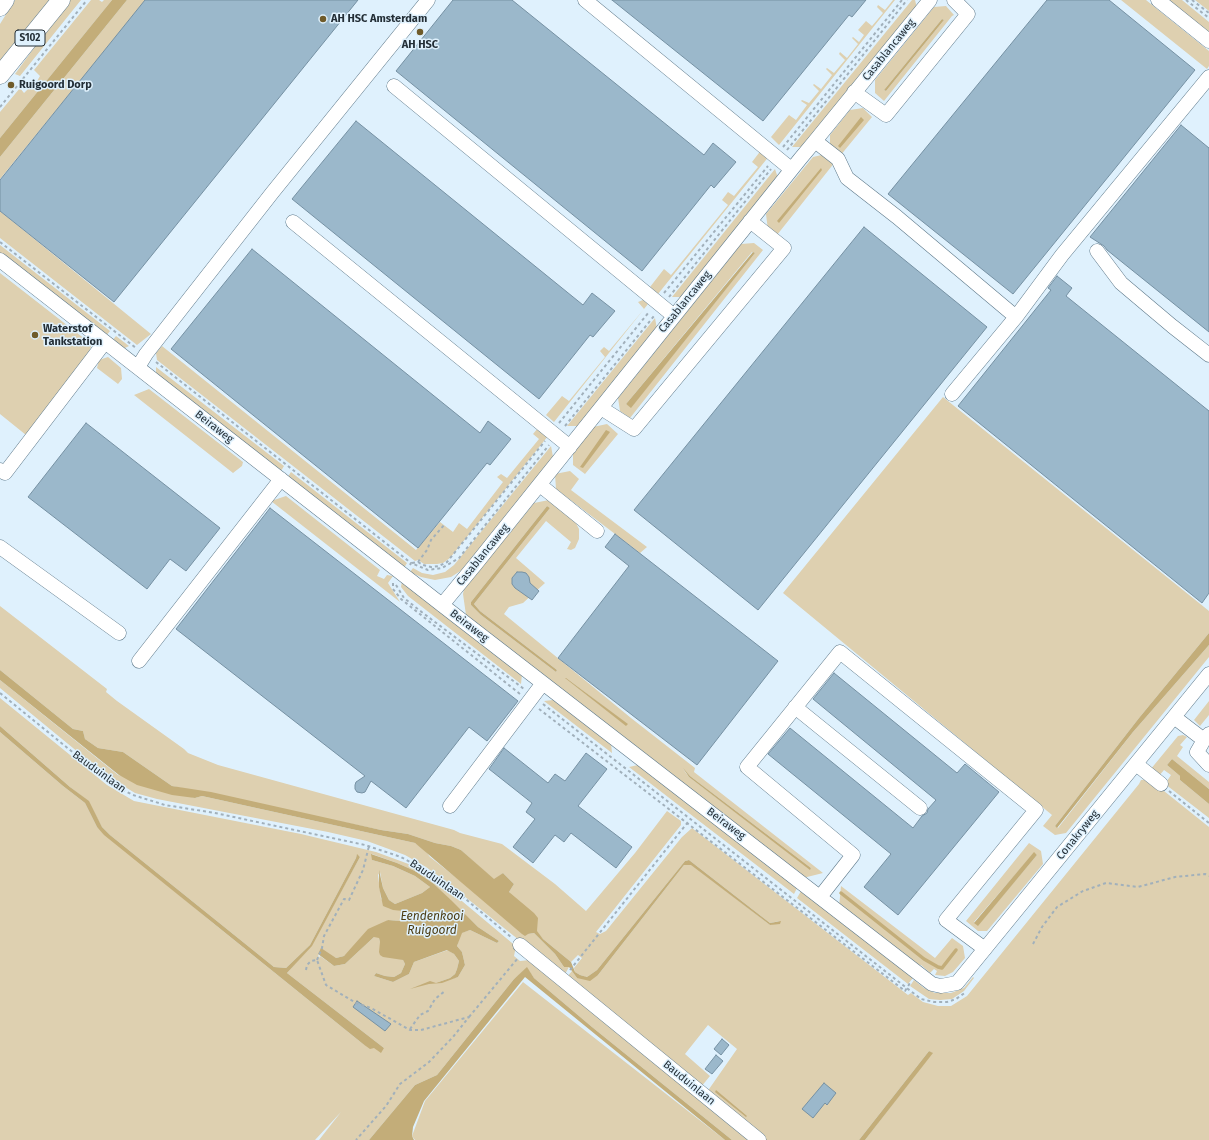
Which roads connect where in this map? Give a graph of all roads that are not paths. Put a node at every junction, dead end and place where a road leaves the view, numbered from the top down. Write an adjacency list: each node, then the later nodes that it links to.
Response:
1 (5, 0): 8 (main road)
2 (61, 0): 10 (main road, S102)
3 (428, 0): 24 (street)
4 (585, 0): 15 (street)
5 (930, 0): 13 (street, Casablancaweg)
6 (954, 0): 13 (street)
7 (1158, 0): 9 (street)
8 (0, 6)
9 (1209, 41)
10 (0, 75)
11 (1209, 77): 21 (street)
12 (394, 86): 20 (street)
13 (854, 92): 14 (street, Casablancaweg)
14 (815, 141): 15 (street, Casablancaweg); 21 (street)
15 (792, 169): 16 (street, Casablancaweg)
16 (750, 221): 20 (street, Casablancaweg); 26 (street)
17 (292, 222): 27 (street)
18 (1097, 251): 23 (street)
19 (0, 260): 22 (street, Beiraweg)
20 (674, 316): 26 (street, Casablancaweg)
21 (1016, 317): 25 (street)
22 (106, 342): 24 (street, Beiraweg); 28 (street)
23 (1209, 355)
24 (138, 368): 29 (street, Beiraweg)
25 (952, 394)
26 (601, 408): 27 (street, Casablancaweg)
27 (570, 447): 30 (street, Casablancaweg)
28 (2, 474)
29 (281, 479): 33 (street, Beiraweg); 35 (street)
30 (540, 485): 31 (street); 33 (street, Casablancaweg)
31 (597, 531)
32 (0, 547): 34 (street)
33 (442, 605): 37 (street, Beiraweg)
34 (119, 633)
35 (139, 661)
36 (1209, 674): 39 (street, Conakryweg)
37 (543, 683): 44 (street); 46 (street, Beiraweg)
38 (795, 707): 45 (street); 46 (street); 47 (street)
39 (1174, 717): 40 (street); 41 (street, Conakryweg)
40 (1206, 737): 42 (street)
41 (1136, 764): 43 (street); 47 (street, Conakryweg)
42 (1209, 765)
43 (1161, 784)
44 (450, 806)
45 (920, 808)
46 (820, 897): 49 (street, Beiraweg)
47 (985, 949): 49 (street, Conakryweg)
48 (519, 951): 50 (street, Bauduinlaan)
49 (941, 986)
50 (759, 1140)

